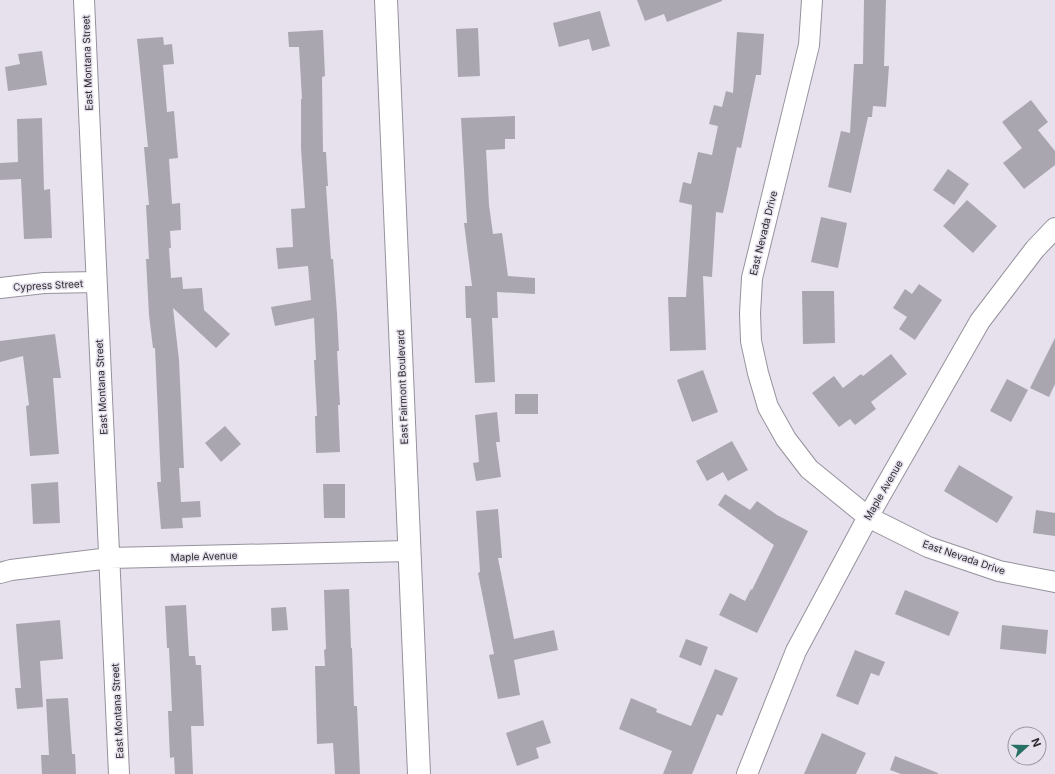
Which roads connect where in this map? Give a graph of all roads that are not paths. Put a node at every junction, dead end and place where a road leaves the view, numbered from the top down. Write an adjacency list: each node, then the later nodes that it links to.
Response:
1 (84, 0): 5 (street, East Montana Street)
2 (386, 0): 8 (street, East Fairmont Boulevard)
3 (812, 0): 7 (street, East Nevada Drive)
4 (1055, 228): 7 (street, Maple Avenue)
5 (96, 282): 6 (street, Cypress Street); 9 (street, East Montana Street)
6 (0, 288)
7 (868, 516): 11 (street, East Nevada Drive); 14 (street, Maple Avenue)
8 (409, 551): 9 (street, Maple Avenue); 13 (street, East Fairmont Boulevard)
9 (110, 558): 10 (street, Maple Avenue); 12 (street, East Montana Street)
10 (0, 573)
11 (1055, 582)
12 (119, 774)
13 (419, 774)
14 (747, 774)

